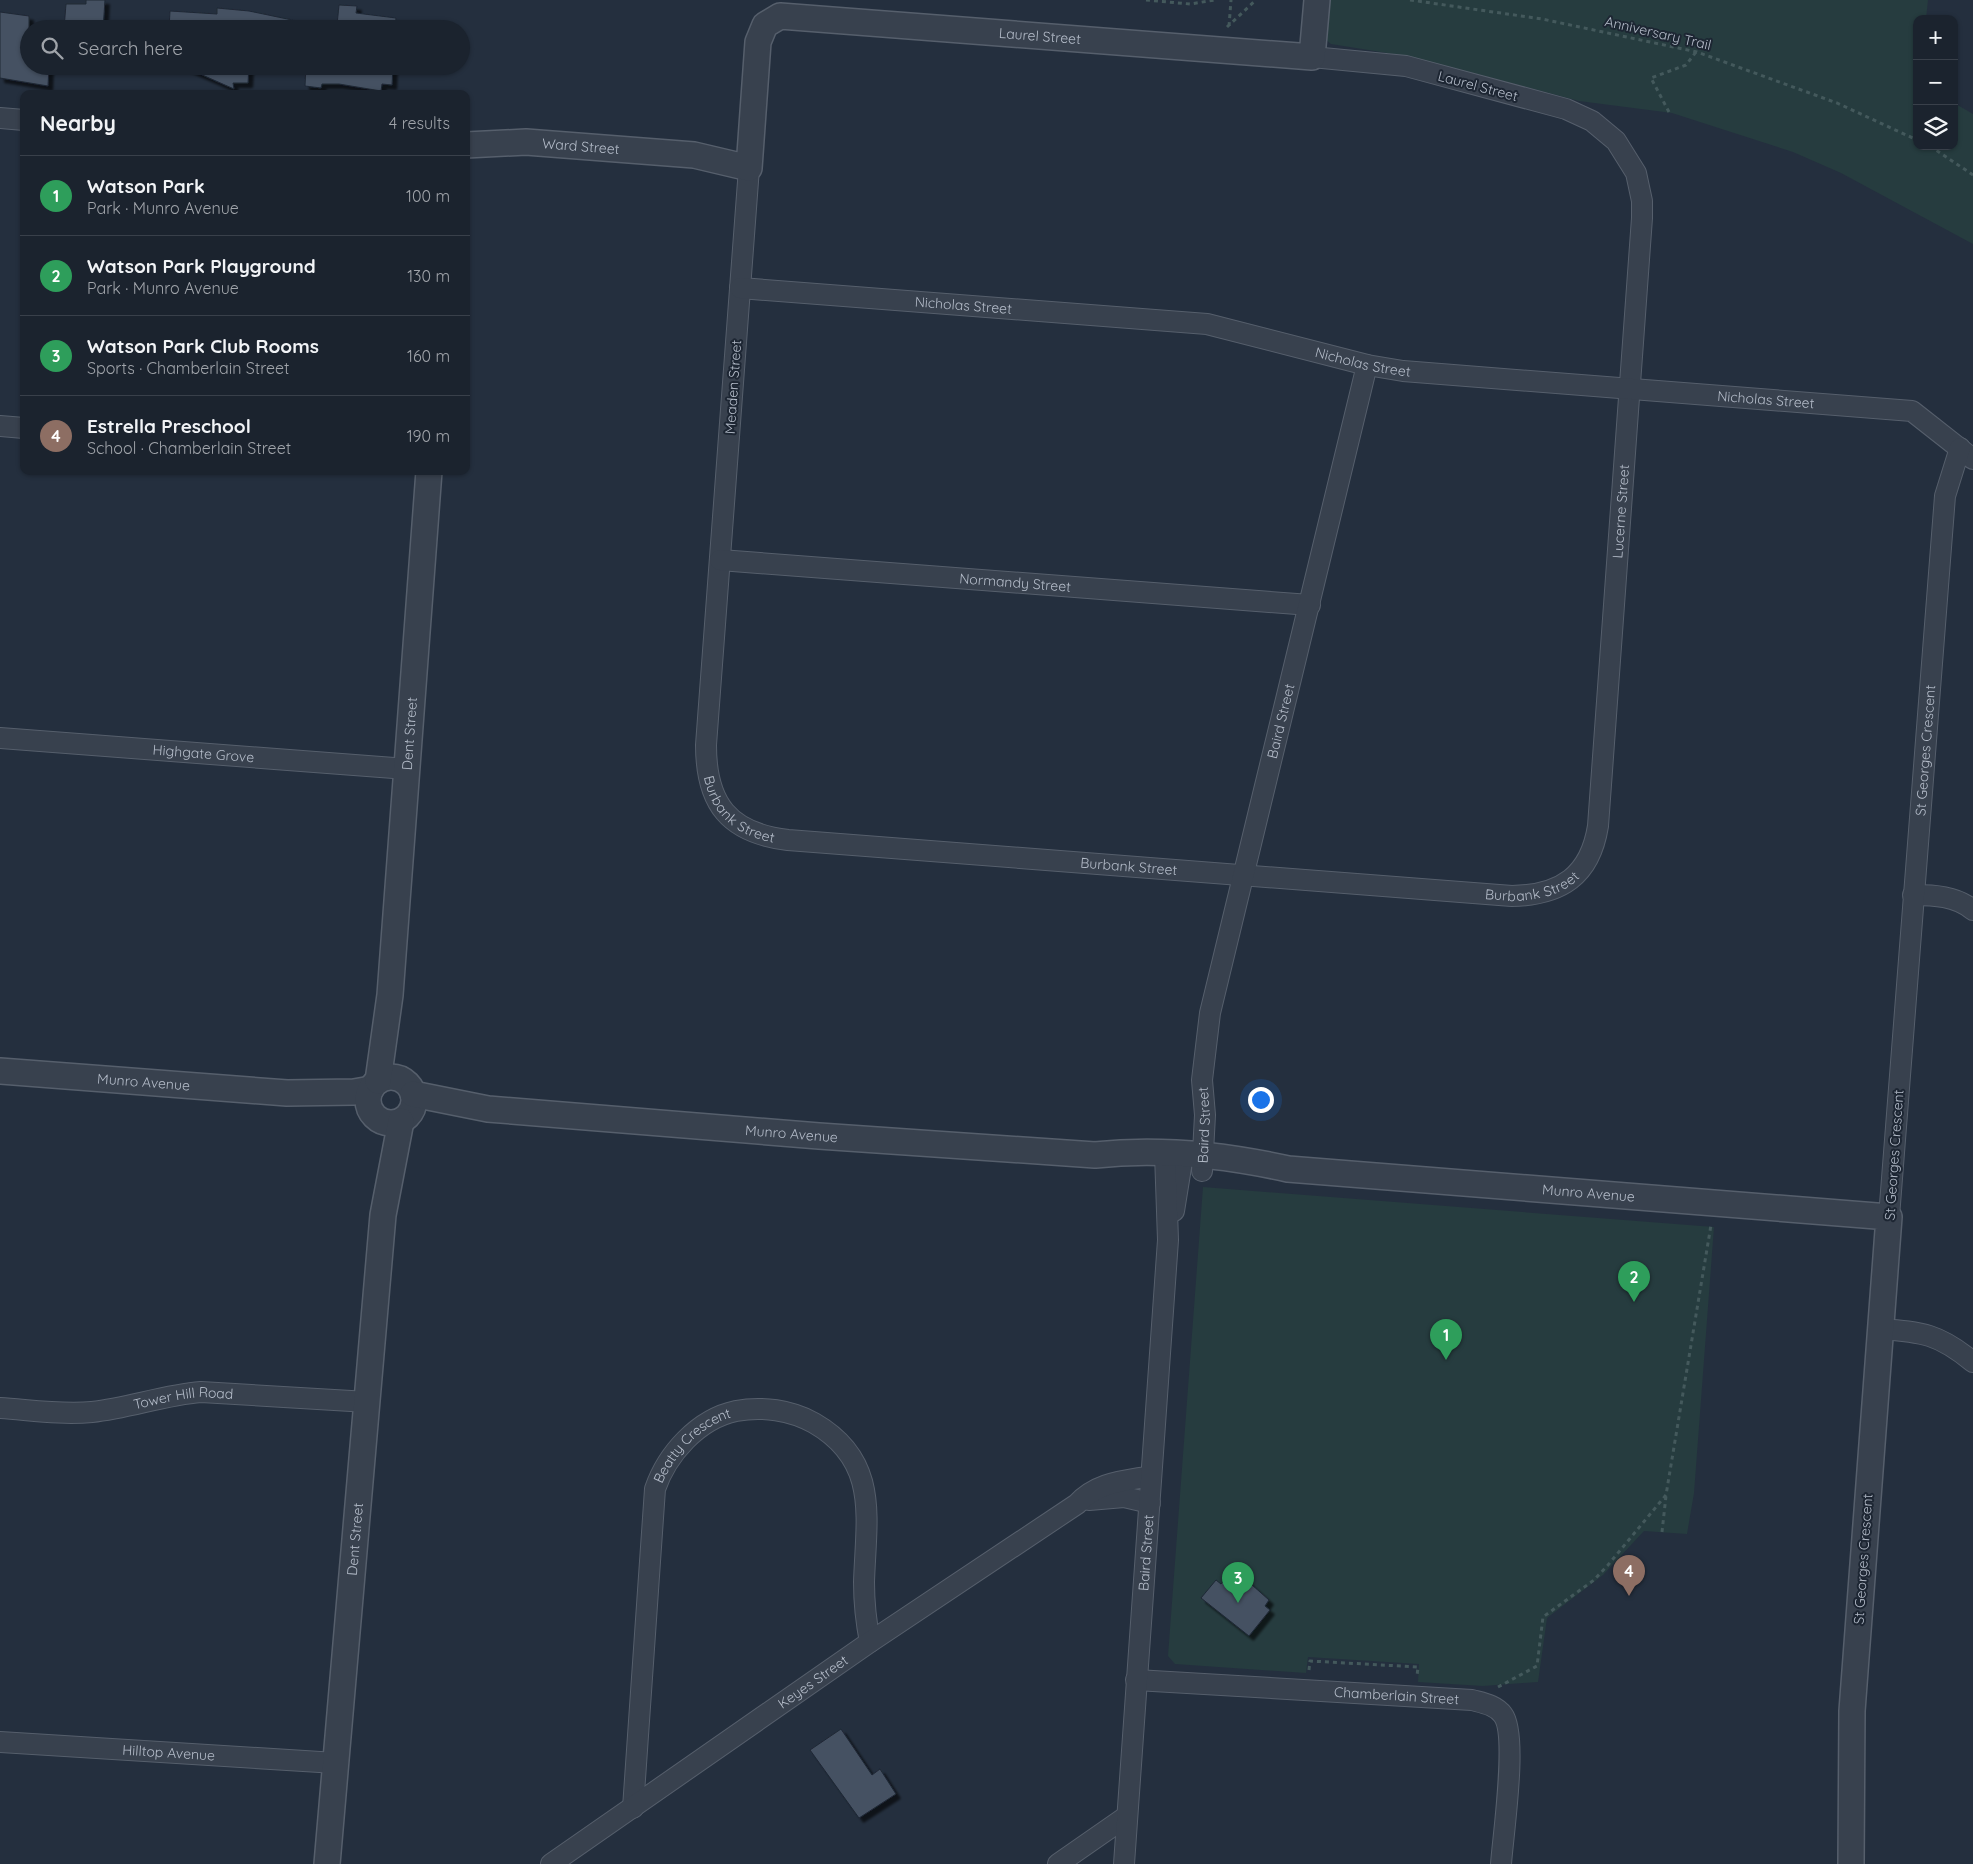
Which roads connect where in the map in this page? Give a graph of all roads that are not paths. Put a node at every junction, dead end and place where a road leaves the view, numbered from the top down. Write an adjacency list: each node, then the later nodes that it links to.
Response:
1 (1304, 0): 4 (street)
2 (1317, 0): 4 (street)
3 (780, 16): 4 (street, Laurel Street); 9 (street, Meaden Street)
4 (1306, 57): 8 (street, Laurel Street)
5 (0, 118): 6 (street)
6 (20, 120)
7 (470, 145): 9 (street, Ward Street)
8 (1626, 155): 12 (street, Lucerne Street)
9 (750, 158): 10 (street, Meaden Street)
10 (740, 288): 11 (street, Nicholas Street); 17 (street, Meaden Street)
11 (1367, 365): 12 (street, Nicholas Street); 18 (street, Baird Street)
12 (1630, 388): 15 (street, Nicholas Street); 22 (street, Lucerne Street)
13 (0, 426): 14 (street)
14 (20, 428)
15 (1967, 454): 24 (street, St Georges Crescent)
16 (429, 475): 21 (street, Dent Street)
17 (720, 560): 18 (street, Normandy Street); 20 (street, Meaden Street)
18 (1310, 605): 23 (street, Baird Street)
19 (0, 738): 21 (street, Highgate Grove)
20 (706, 768): 23 (street, Burbank Street)
21 (407, 769): 27 (street, Dent Street)
22 (1582, 869): 23 (street, Burbank Street)
23 (1244, 875): 28 (street, Baird Street)
24 (1913, 895): 25 (street); 29 (street, St Georges Crescent)
25 (1973, 910)
26 (0, 1071): 27 (street, Munro Avenue)
27 (390, 1101): 28 (street, Munro Avenue); 32 (street, Dent Street)
28 (1184, 1162): 29 (street, Munro Avenue); 34 (street, Baird Street)
29 (1889, 1217): 30 (street, St Georges Crescent)
30 (1880, 1329): 31 (street); 48 (street, St Georges Crescent)
31 (1973, 1362)
32 (368, 1402): 33 (street, Tower Hill Road); 40 (street, Dent Street)
33 (0, 1408)
34 (1152, 1476): 35 (street, Baird Street); 36 (street, Keyes Street)
35 (1150, 1503): 36 (street, Keyes Street); 38 (street, Baird Street)
36 (1077, 1504): 37 (street, Keyes Street)
37 (870, 1642): 41 (street, Keyes Street); 41 (street, Beatty Crescent)
38 (1136, 1680): 42 (street, Baird Street); 47 (street, Chamberlain Street)
39 (0, 1742): 40 (street, Hilltop Avenue)
40 (336, 1763): 43 (street, Dent Street)
41 (633, 1808): 44 (street, Keyes Street)
42 (1127, 1816): 45 (street); 46 (street, Baird Street)
43 (327, 1864)
44 (551, 1864)
45 (1058, 1864)
46 (1124, 1864)
47 (1501, 1864)
48 (1851, 1864)

